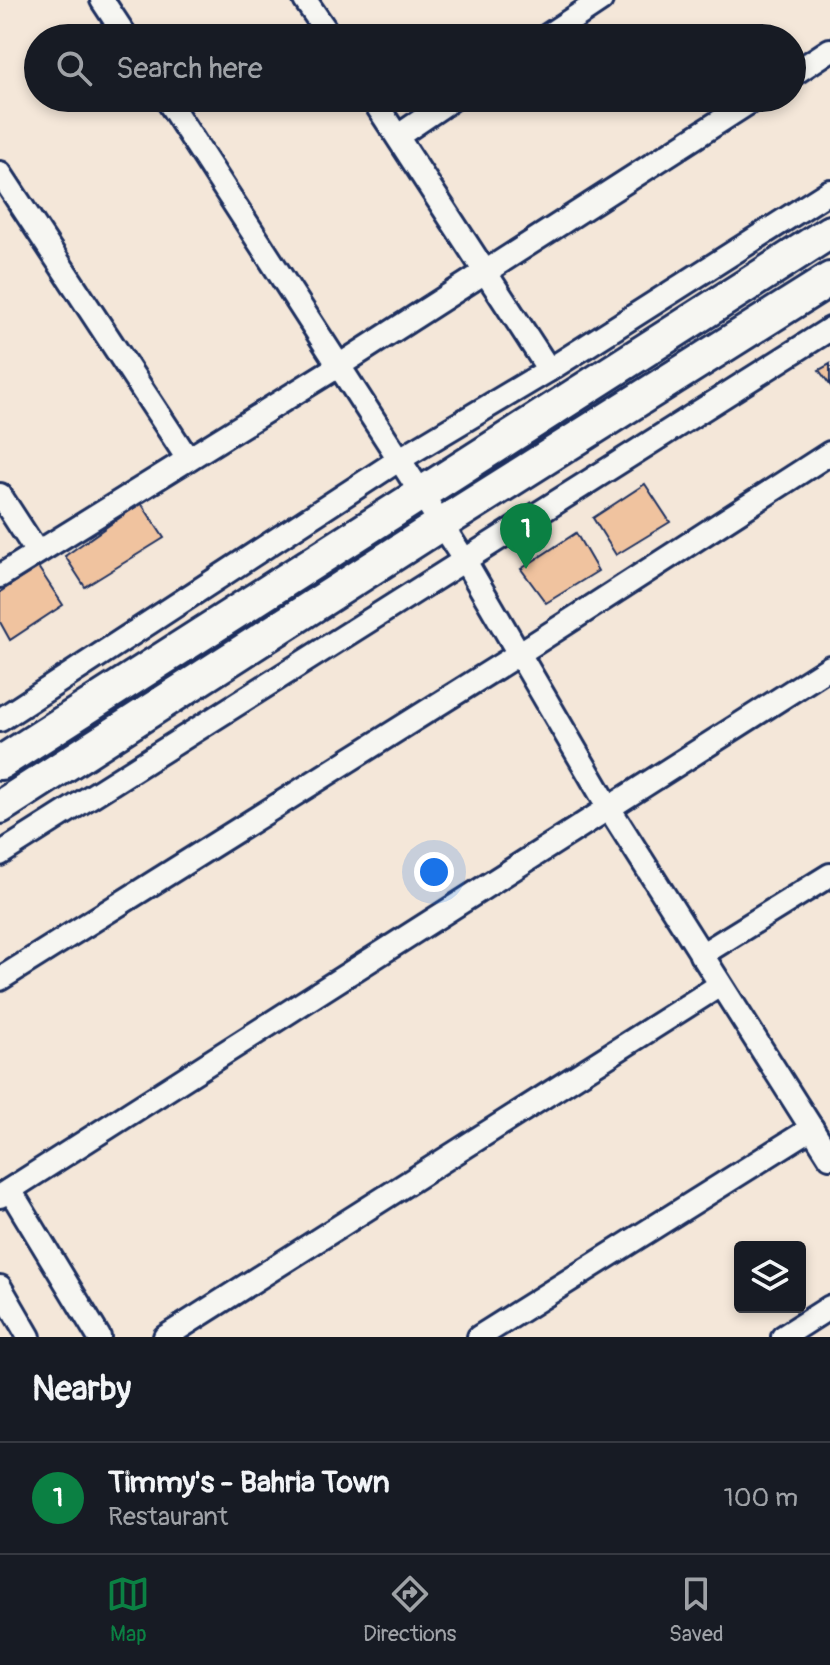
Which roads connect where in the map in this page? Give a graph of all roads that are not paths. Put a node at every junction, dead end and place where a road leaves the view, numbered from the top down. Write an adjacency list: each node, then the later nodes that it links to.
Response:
1 (102, 0): 4 (street)
2 (305, 0): 5 (street)
3 (601, 0): 6 (street)
4 (118, 24)
5 (321, 24)
6 (565, 24)
7 (830, 50): 8 (street)
8 (806, 66)
9 (175, 112): 20 (street)
10 (382, 112): 13 (street)
11 (433, 112): 13 (street)
12 (734, 112): 17 (street)
13 (398, 136): 17 (street)
14 (0, 173): 23 (street)
15 (830, 191): 21 (street)
16 (830, 232): 25 (street)
17 (487, 272): 20 (street); 21 (street)
18 (830, 279): 27 (street)
19 (830, 329): 29 (street)
20 (340, 365): 23 (street); 24 (street)
21 (549, 370): 24 (street)
22 (830, 453): 31 (street)
23 (188, 459): 28 (street)
24 (400, 459): 25 (street); 33 (street)
25 (421, 492): 27 (street); 34 (street)
26 (0, 495): 28 (street)
27 (441, 524): 29 (street); 35 (street)
28 (37, 552): 30 (street)
29 (465, 561): 31 (street); 37 (street)
30 (0, 576)
31 (520, 653): 36 (street); 40 (street)
32 (830, 667): 36 (street)
33 (0, 720)
34 (0, 763)
35 (0, 807)
36 (609, 808): 39 (street); 44 (street)
37 (0, 854)
38 (829, 878): 39 (street)
39 (701, 955): 41 (street)
40 (0, 979)
41 (720, 985): 42 (street); 49 (street)
42 (812, 1128): 43 (street); 50 (street)
43 (830, 1157)
44 (5, 1193): 48 (street)
45 (0, 1287): 47 (street)
46 (830, 1307): 51 (street)
47 (29, 1337)
48 (99, 1337)
49 (165, 1337)
50 (479, 1337)
51 (783, 1337)

